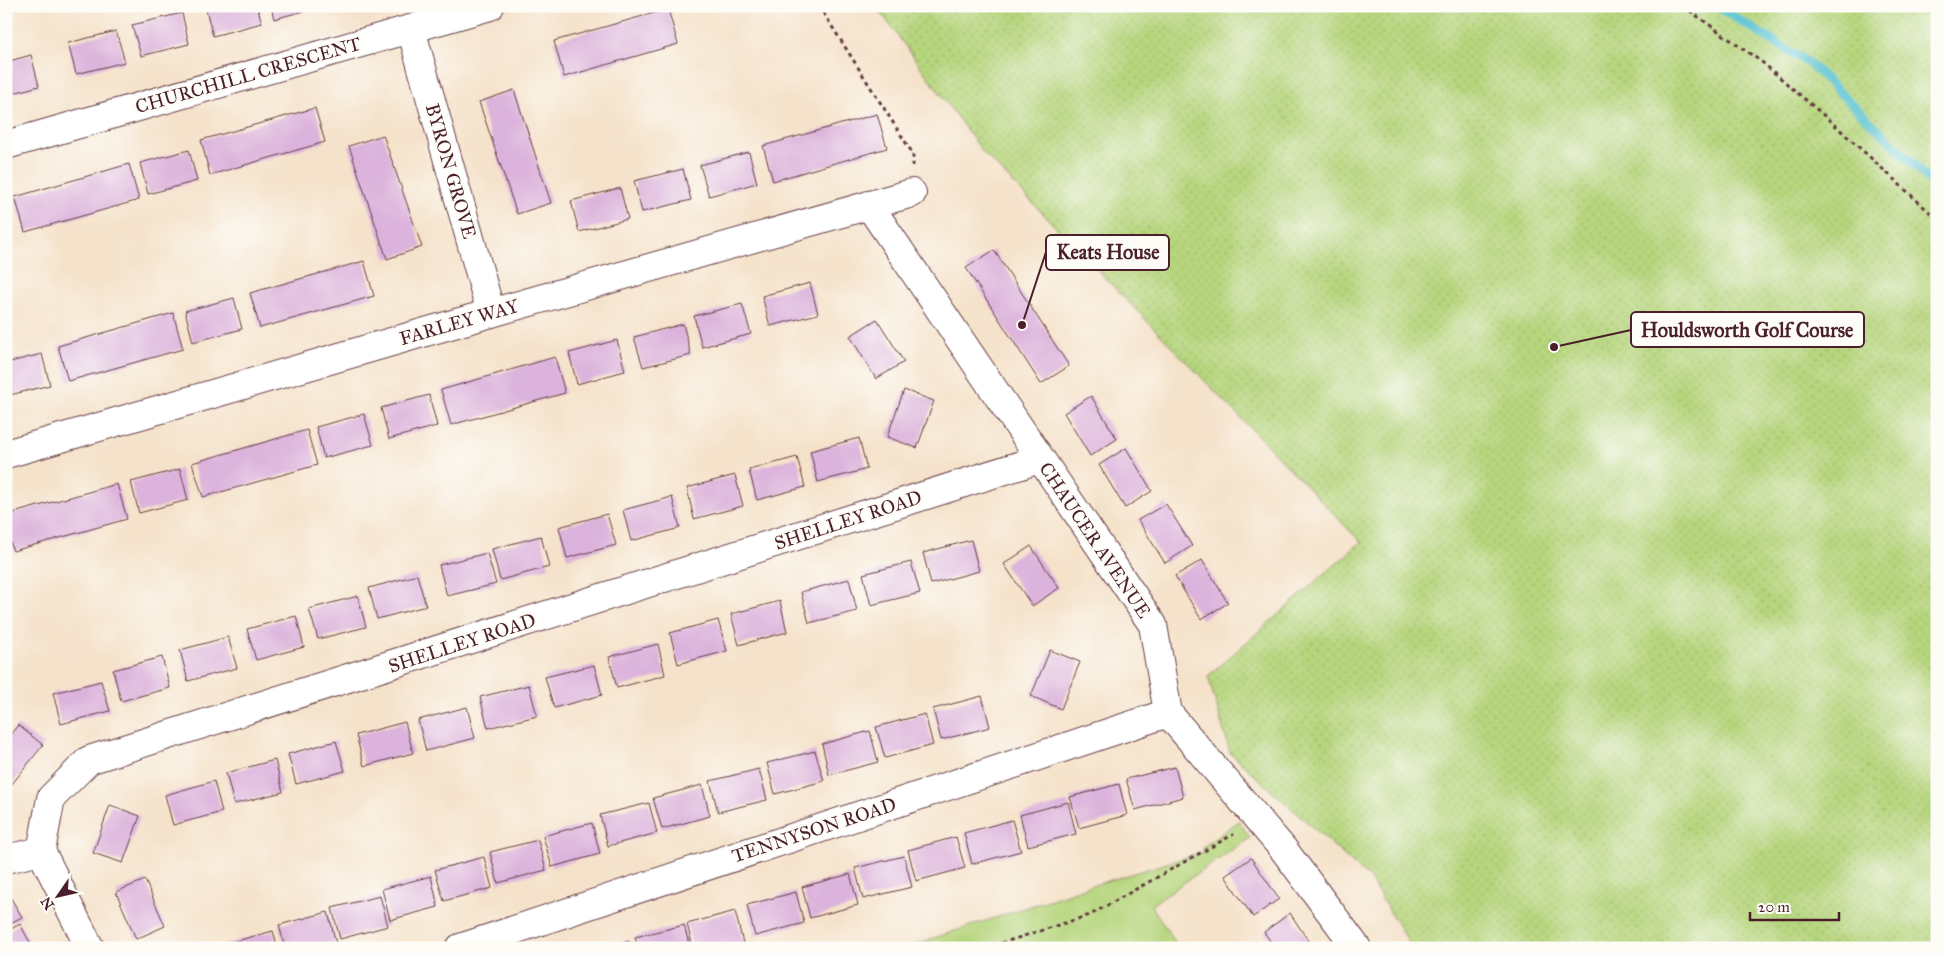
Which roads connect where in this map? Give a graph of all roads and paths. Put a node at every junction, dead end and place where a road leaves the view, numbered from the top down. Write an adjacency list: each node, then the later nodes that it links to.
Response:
1 (490, 6): 4 (street, CHURCHILL CRESCENT)
2 (819, 6): 6 (path)
3 (1683, 6): 8 (path)
4 (411, 29): 5 (street, CHURCHILL CRESCENT); 9 (street, BYRON GROVE)
5 (6, 145)
6 (912, 193): 7 (street, FARLEY WAY)
7 (869, 205): 9 (street, FARLEY WAY); 11 (street, CHAUCER AVENUE)
8 (1937, 219)
9 (491, 313): 10 (street, FARLEY WAY)
10 (6, 454)
11 (1040, 459): 12 (street, CHAUCER AVENUE); 14 (street, SHELLEY ROAD)
12 (1168, 713): 13 (street); 17 (street, TENNYSON ROAD)
13 (1258, 818): 18 (path); 19 (street)
14 (41, 851): 15 (street); 16 (street)
15 (6, 859)
16 (90, 948)
17 (460, 948)
18 (986, 948)
19 (1357, 948)

